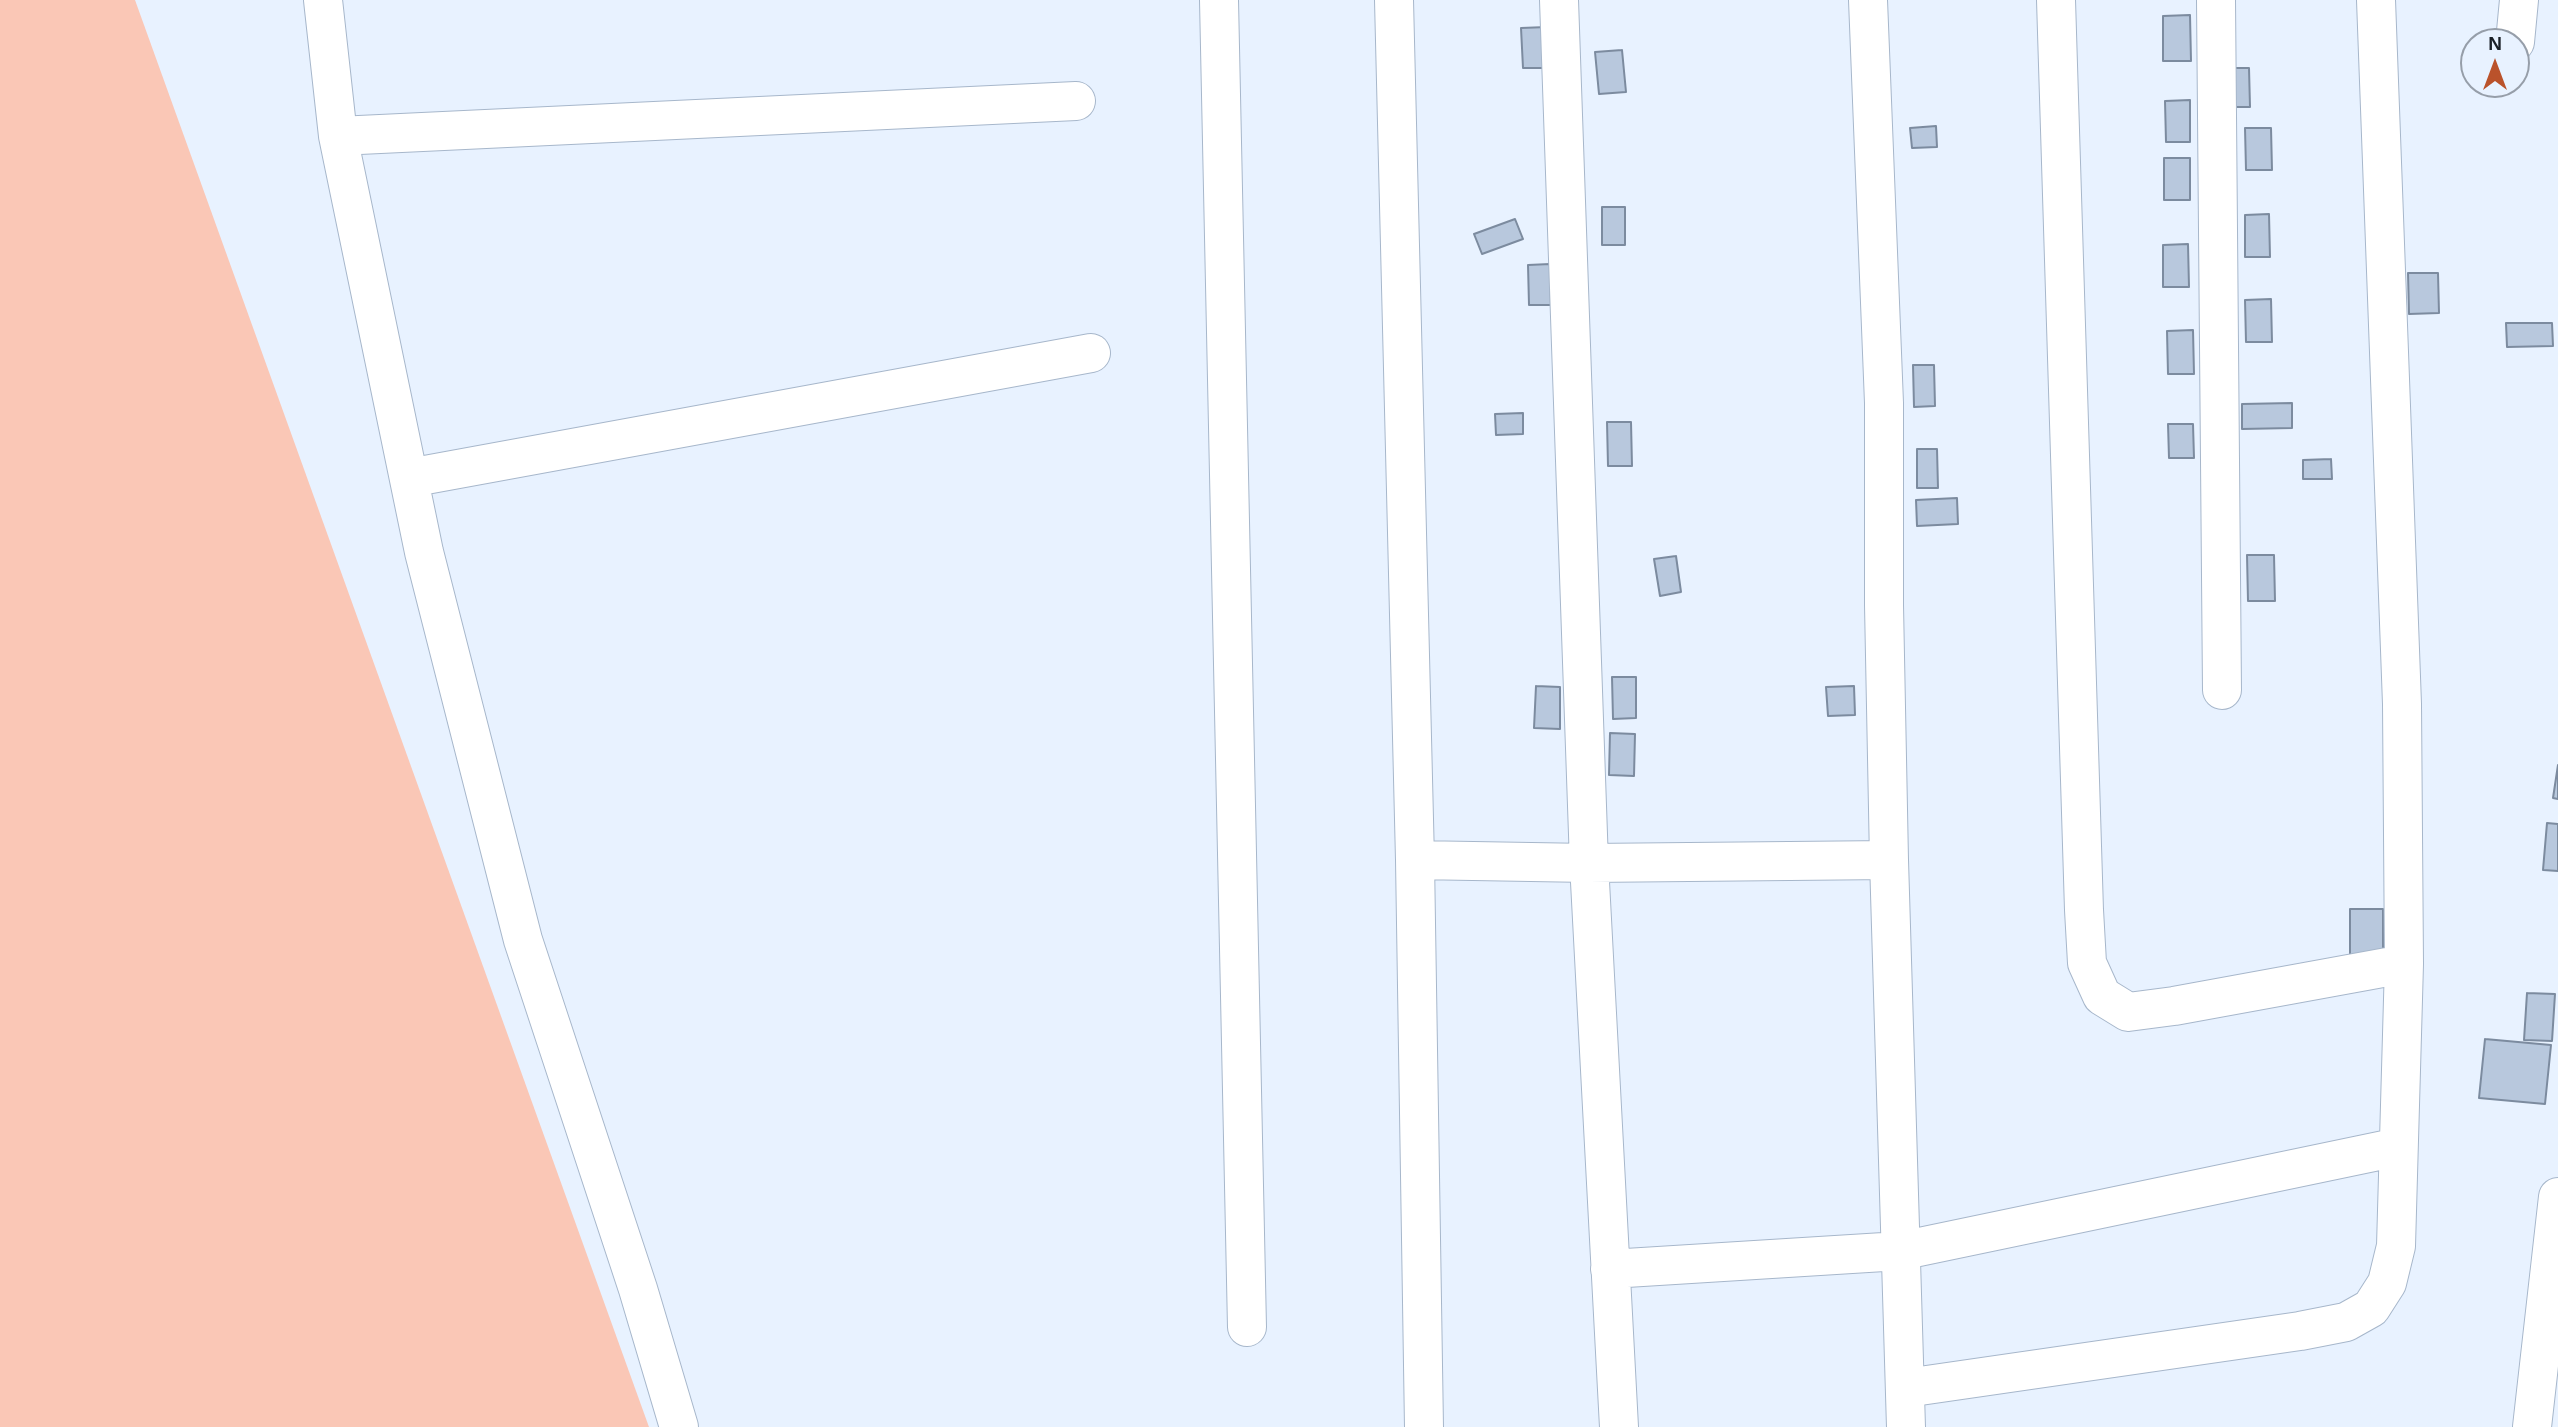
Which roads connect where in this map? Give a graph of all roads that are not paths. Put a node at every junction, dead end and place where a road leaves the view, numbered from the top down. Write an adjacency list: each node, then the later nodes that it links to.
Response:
1 (323, 0): 12 (street)
2 (1219, 0): 24 (street)
3 (1394, 0): 16 (street)
4 (1559, 0): 18 (street)
5 (1868, 0): 17 (street)
6 (2056, 0): 19 (street)
7 (2216, 0): 15 (street)
8 (2376, 0): 19 (street)
9 (2519, 0): 10 (street)
10 (2516, 28)
11 (1076, 101): 12 (street)
12 (338, 136): 14 (street)
13 (1091, 353): 14 (street)
14 (409, 478): 26 (street)
15 (2222, 690)
16 (1415, 860): 18 (street); 27 (street)
17 (1889, 860): 18 (street); 22 (street)
18 (1589, 863): 23 (street)
19 (2404, 964): 20 (street)
20 (2398, 1147): 22 (street); 25 (street)
21 (2558, 1197): 30 (street)
22 (1900, 1251): 23 (street); 25 (street)
23 (1610, 1269): 28 (street)
24 (1247, 1327)
25 (1906, 1388): 29 (street)
26 (679, 1427)
27 (1424, 1427)
28 (1619, 1427)
29 (1906, 1427)
30 (2532, 1427)

